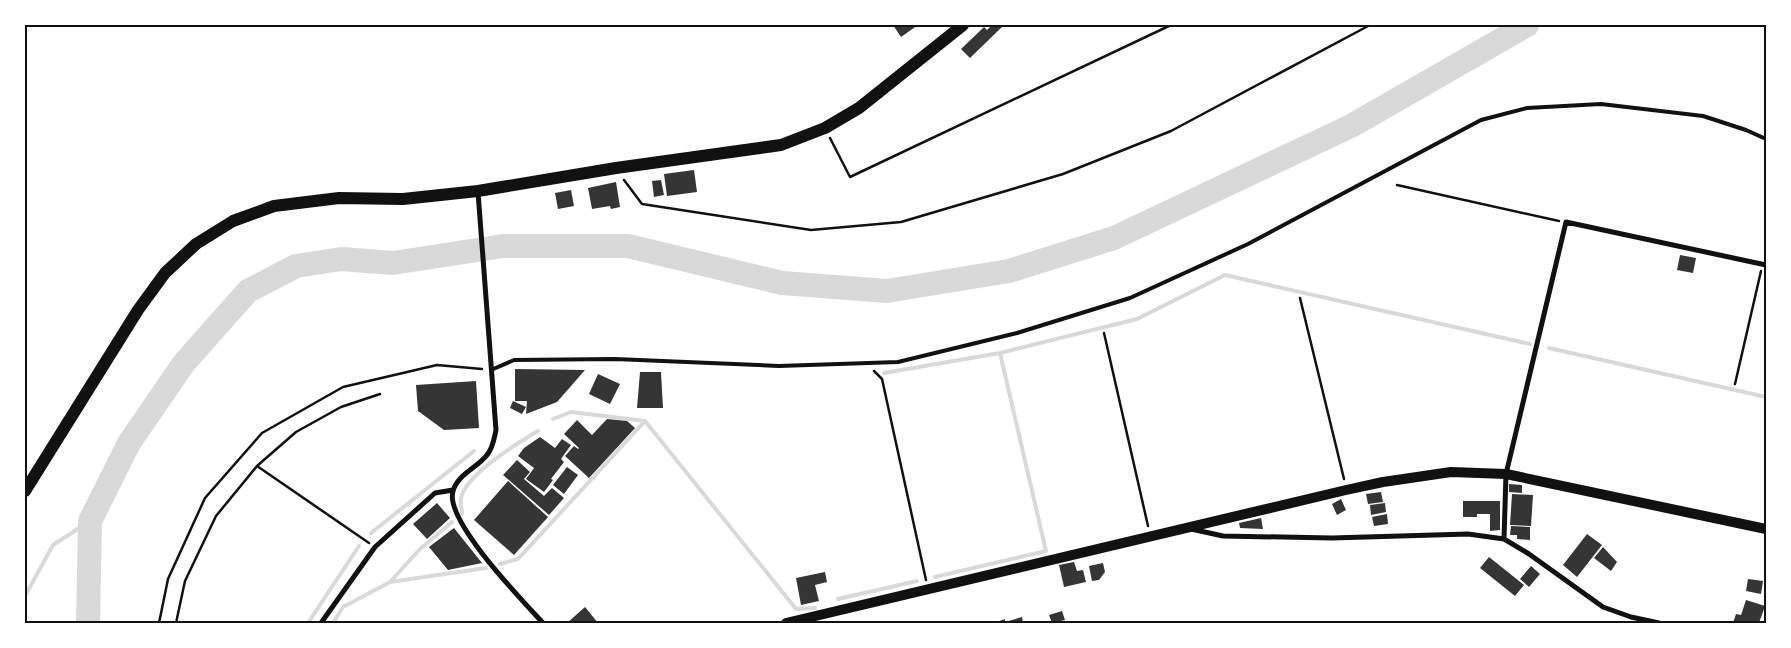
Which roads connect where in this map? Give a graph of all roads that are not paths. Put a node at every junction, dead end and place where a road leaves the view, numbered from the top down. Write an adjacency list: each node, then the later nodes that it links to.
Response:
1 (963, 25): 3 (main road)
2 (1766, 139): 5 (lane)
3 (478, 191): 5 (street); 8 (main road)
4 (1764, 265): 6 (street)
5 (491, 370): 7 (street)
6 (1506, 474): 9 (main road); 10 (main road); 11 (street)
7 (453, 490): 12 (street); 13 (street)
8 (25, 491)
9 (1188, 529): 11 (street); 14 (main road)
10 (1766, 529)
11 (1504, 540): 15 (street)
12 (321, 623)
13 (543, 623)
14 (786, 623)
15 (1659, 623)

